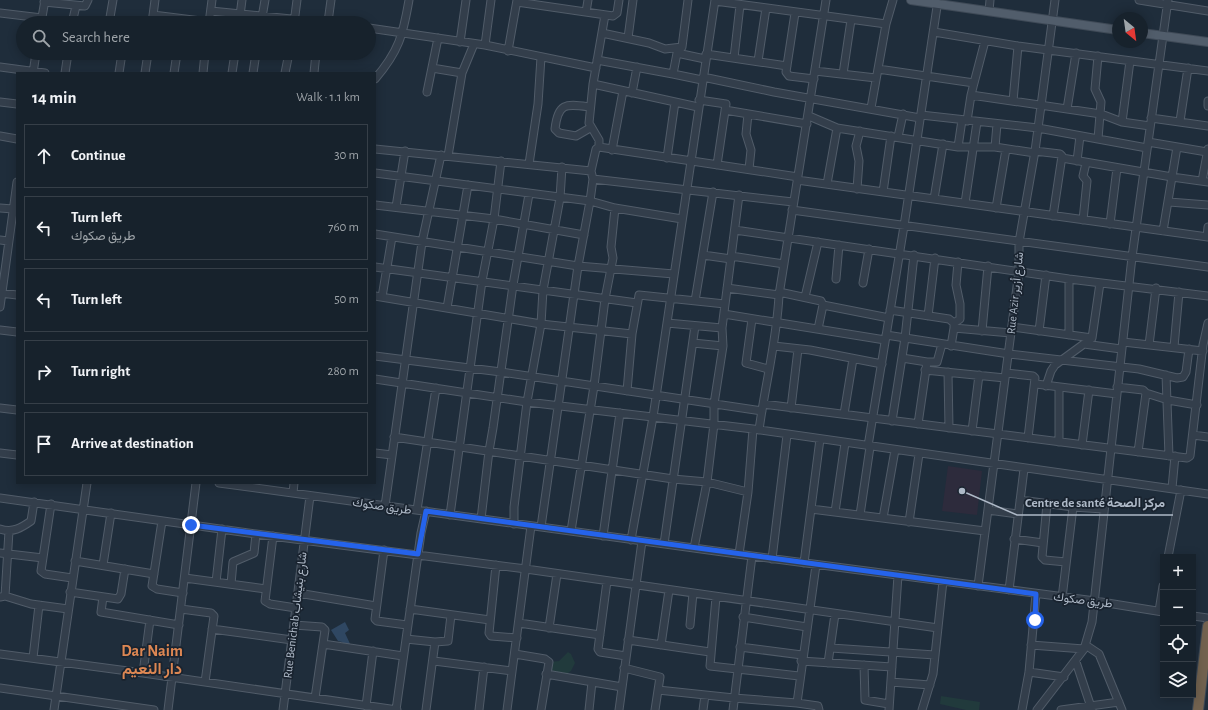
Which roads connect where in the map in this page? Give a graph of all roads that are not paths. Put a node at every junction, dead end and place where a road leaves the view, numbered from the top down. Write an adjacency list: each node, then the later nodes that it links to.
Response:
1 (88, 0): 29 (street)
2 (113, 0): 43 (street)
3 (153, 0): 44 (street)
4 (212, 0): 32 (street)
5 (242, 0): 38 (street)
6 (265, 0): 47 (street)
7 (297, 0): 48 (street)
8 (331, 0): 49 (street)
9 (409, 0): 57 (street)
10 (466, 0): 64 (street)
11 (491, 0): 67 (street)
12 (588, 0): 35 (street)
13 (619, 0): 39 (street)
14 (633, 0): 62 (street)
15 (688, 0): 69 (street)
16 (826, 0): 50 (street)
17 (893, 0): 53 (street)
18 (911, 0): 26 (main road)
19 (990, 0): 33 (street)
20 (1055, 0): 52 (street, Rue Azir شارع أزير)
21 (1140, 0): 27 (street)
22 (1196, 0): 31 (street)
23 (45, 1): 29 (street); 41 (street)
24 (517, 1): 35 (street); 71 (street)
25 (715, 1): 28 (street); 75 (street)
26 (938, 2): 33 (main road); 56 (street)
27 (1168, 2): 31 (street); 60 (street)
28 (740, 5): 30 (street); 76 (street)
29 (76, 6): 42 (street)
30 (766, 8): 37 (street); 89 (street)
31 (1195, 9): 34 (street)
32 (211, 10): 38 (street); 45 (street)
33 (989, 11): 52 (main road)
34 (1208, 11)
35 (586, 12): 39 (street)
36 (0, 13): 40 (street)
37 (795, 13): 50 (street); 91 (street)
38 (240, 14): 46 (street)
39 (605, 14): 58 (street)
40 (16, 16)
41 (42, 16)
42 (74, 16)
43 (110, 16)
44 (153, 16)
45 (210, 16)
46 (247, 16)
47 (263, 16)
48 (295, 16)
49 (330, 16)
50 (824, 17): 51 (street); 98 (street)
51 (851, 20): 53 (street); 112 (street)
52 (1051, 21): 55 (main road); 70 (street, Rue Azir شارع أزير)
53 (886, 24): 97 (street)
54 (376, 29): 57 (street)
55 (1112, 29)
56 (934, 32): 63 (street); 113 (street)
57 (403, 33): 61 (street); 114 (street)
58 (602, 33): 62 (street); 87 (street)
59 (1148, 34): 60 (main road)
60 (1162, 35): 65 (main road); 90 (street)
61 (438, 38): 64 (street); 94 (street)
62 (628, 38): 69 (street)
63 (985, 41): 68 (street); 118 (street)
64 (460, 42): 66 (street)
65 (1208, 42)
66 (474, 44): 67 (street); 110 (street)
67 (485, 46): 71 (street)
68 (1018, 46): 70 (street); 125 (street)
69 (679, 50): 75 (street); 111 (street)
70 (1048, 50): 72 (street); 131 (street, Rue Azir شارع أزير)
71 (508, 51): 74 (street)
72 (1076, 53): 73 (street); 135 (street)
73 (1098, 56): 88 (street); 139 (street)
74 (541, 57): 95 (street); 181 (street)
75 (705, 57): 76 (street); 115 (street)
76 (734, 58): 89 (street)
77 (35, 60): 100 (street)
78 (67, 60): 101 (street)
79 (121, 60): 102 (street)
80 (147, 60): 103 (street)
81 (176, 60): 104 (street)
82 (204, 60): 105 (street)
83 (234, 60): 106 (street)
84 (255, 60): 107 (street)
85 (287, 60): 108 (street)
86 (315, 60): 109 (street)
87 (597, 60): 93 (street); 95 (street)
88 (1130, 61): 90 (street); 145 (street)
89 (758, 62): 91 (street)
90 (1158, 65): 96 (street); 142 (street)
91 (786, 66): 117 (street)
92 (0, 67): 100 (street)
93 (637, 67): 111 (street); 122 (street)
94 (432, 68): 110 (street); 121 (street)
95 (596, 68): 119 (street)
96 (1188, 68): 99 (street); 146 (street)
97 (878, 69): 113 (street); 116 (street)
98 (815, 71): 112 (street); 117 (street)
99 (1208, 71)
100 (33, 72)
101 (65, 72)
102 (118, 72)
103 (145, 72)
104 (174, 72)
105 (203, 72)
106 (232, 72)
107 (253, 72)
108 (285, 72)
109 (314, 72)
110 (462, 73): 174 (street)
111 (673, 74): 115 (street)
112 (843, 74): 116 (street)
113 (926, 77): 118 (street); 141 (street)
114 (376, 78)
115 (702, 78): 124 (street); 130 (street)
116 (876, 78): 134 (street)
117 (814, 79): 124 (street)
118 (974, 83): 123 (street)
119 (593, 84): 120 (street); 133 (street)
120 (623, 91): 122 (street); 170 (street)
121 (427, 92)
122 (632, 93): 128 (street)
123 (971, 95): 125 (street); 143 (street)
124 (811, 98): 134 (street); 140 (street)
125 (1013, 100): 131 (street)
126 (1208, 101): 132 (street)
127 (0, 102): 129 (street)
128 (675, 102): 130 (street); 175 (street)
129 (16, 104)
130 (699, 104): 136 (street); 178 (street)
131 (1041, 104): 135 (street); 153 (street, Rue Azir شارع أزير)
132 (1208, 106)
133 (590, 107): 151 (street); 151 (street)
134 (871, 108): 138 (street)
135 (1067, 109): 139 (street)
136 (725, 110): 137 (street); 182 (street)
137 (748, 114): 147 (street); 185 (street)
138 (903, 114): 141 (street); 156 (street)
139 (1101, 114): 145 (street); 158 (street)
140 (809, 116): 147 (street); 152 (street)
141 (921, 116): 143 (street); 160 (street)
142 (1151, 118): 146 (street); 149 (street)
143 (965, 121): 144 (street); 165 (street)
144 (977, 122): 148 (street); 163 (street)
145 (1122, 122): 149 (street)
146 (1180, 122): 150 (street)
147 (807, 124): 192 (street)
148 (997, 124): 153 (street); 166 (street)
149 (1150, 126): 162 (street)
150 (1208, 126)
151 (590, 128): 164 (street)
152 (837, 128): 154 (street); 195 (street)
153 (1038, 128): 157 (street); 173 (street, Rue Azir شارع أزير)
154 (860, 131): 156 (street); 199 (street)
155 (0, 136): 159 (street)
156 (894, 136): 160 (street); 201 (street)
157 (1080, 136): 158 (street); 179 (street)
158 (1098, 138): 162 (street)
159 (16, 139)
160 (917, 139): 161 (street); 205 (street)
161 (943, 144): 165 (street); 207 (street)
162 (1147, 145): 167 (street); 187 (street)
163 (975, 146): 165 (street); 166 (street); 211 (street)
164 (599, 147): 170 (street); 186 (street)
165 (958, 147)
166 (995, 147): 169 (street)
167 (1177, 147): 172 (street); 190 (street)
168 (376, 149): 171 (street)
169 (1006, 149): 173 (street); 217 (street)
170 (612, 150): 175 (street)
171 (404, 151): 174 (street); 189 (street)
172 (1208, 151): 194 (street)
173 (1035, 152): 176 (street); 221 (street, Rue Azir شارع أزير)
174 (445, 156): 177 (street); 193 (street)
175 (667, 158): 178 (street)
176 (1062, 158): 179 (street); 223 (street)
177 (501, 161): 181 (street); 197 (street)
178 (691, 161): 182 (street); 198 (street)
179 (1077, 161): 180 (street)
180 (1086, 163): 184 (street); 226 (street)
181 (530, 164): 183 (street)
182 (718, 165): 185 (street)
183 (562, 167): 186 (street); 206 (street)
184 (1117, 168): 187 (street); 228 (street)
185 (749, 169): 192 (street)
186 (591, 171): 191 (street)
187 (1144, 172): 190 (street); 231 (street)
188 (376, 173): 189 (street)
189 (400, 176): 193 (street); 214 (street)
190 (1172, 177): 194 (street); 210 (street)
191 (593, 178): 198 (street); 208 (street)
192 (798, 179): 195 (street); 209 (street)
193 (435, 180): 196 (street); 219 (street)
194 (1205, 182)
195 (827, 184): 199 (street)
196 (468, 185): 197 (street); 222 (street)
197 (497, 189): 203 (street); 224 (street)
198 (687, 189): 200 (street); 225 (street)
199 (857, 189): 201 (street)
200 (713, 192): 204 (street); 251 (street)
201 (883, 192): 205 (street)
202 (16, 193): 218 (street)
203 (529, 194): 206 (street); 227 (street)
204 (739, 195): 209 (street); 234 (street)
205 (909, 196): 207 (street); 230 (street)
206 (560, 198): 208 (street); 233 (street)
207 (934, 199): 211 (street)
208 (590, 201): 216 (street); 237 (street)
209 (793, 202): 220 (street)
210 (1169, 202): 213 (street); 235 (street)
211 (965, 203): 217 (street)
212 (376, 205): 214 (street)
213 (1208, 205)
214 (396, 207): 219 (street)
215 (0, 208): 218 (street)
216 (615, 208): 225 (street); 265 (street)
217 (996, 208): 221 (street)
218 (13, 209): 229 (street)
219 (428, 210): 222 (street); 243 (street)
220 (792, 210): 230 (street); 240 (street)
221 (1024, 211): 223 (street); 245 (street, Rue Azir شارع أزير)
222 (463, 214): 224 (street); 247 (street)
223 (1053, 216): 226 (street)
224 (494, 219): 227 (street); 249 (street)
225 (682, 219): 268 (street)
226 (1083, 220): 228 (street)
227 (524, 224): 233 (street); 253 (street)
228 (1110, 224): 231 (street)
229 (14, 225): 242 (street)
230 (904, 226): 245 (street); 250 (street)
231 (1136, 227): 235 (street); 255 (street)
232 (1208, 227): 239 (street)
233 (554, 230): 237 (street); 257 (street)
234 (734, 230): 240 (street); 254 (street)
235 (1164, 231): 239 (street)
236 (376, 234): 238 (street)
237 (584, 235): 260 (street)
238 (392, 237): 243 (street); 264 (street)
239 (1207, 237)
240 (788, 238): 244 (street); 259 (street)
241 (0, 240): 242 (street)
242 (8, 241): 282 (street)
243 (422, 242): 247 (street); 267 (street)
244 (818, 242): 246 (street); 288 (street)
245 (1019, 242): 255 (street); 266 (street, Rue Azir شارع أزير)
246 (839, 245): 248 (street); 271 (street)
247 (457, 247): 249 (street); 270 (street)
248 (869, 249): 250 (street); 274 (street)
249 (489, 252): 253 (street); 273 (street)
250 (900, 253): 252 (street); 301 (street)
251 (703, 255): 254 (street); 291 (street)
252 (914, 255): 256 (street); 298 (street)
253 (518, 257): 257 (street); 276 (street)
254 (731, 257): 259 (street); 278 (street)
255 (1132, 257): 263 (street); 277 (street)
256 (935, 258): 258 (street); 302 (street)
257 (547, 261): 260 (street); 280 (street)
258 (958, 262): 261 (street); 309 (street)
259 (784, 264): 283 (street)
260 (578, 266): 265 (street); 286 (street)
261 (988, 266): 266 (street); 317 (street)
262 (376, 267): 264 (street)
263 (1208, 267)
264 (387, 269): 267 (street); 285 (street)
265 (610, 270): 268 (street); 290 (street)
266 (1019, 271): 269 (street); 316 (street, Rue Azir شارع أزير)
267 (417, 273): 270 (street); 292 (street)
268 (674, 274): 289 (street)
269 (1046, 275): 272 (street); 318 (street)
270 (452, 277): 273 (street); 297 (street)
271 (836, 279)
272 (1069, 279): 275 (street); 321 (street)
273 (482, 281): 276 (street); 299 (street)
274 (863, 283)
275 (1100, 283): 277 (street); 324 (street)
276 (513, 285): 280 (street); 303 (street)
277 (1129, 287): 279 (street); 328 (street)
278 (727, 288): 283 (street); 294 (street)
279 (1156, 288): 281 (street); 329 (street)
280 (543, 290): 286 (street); 307 (street)
281 (1179, 292): 287 (street); 333 (street)
282 (1, 293): 284 (street); 296 (street)
283 (779, 293): 288 (street); 308 (street)
284 (16, 296)
285 (379, 296): 292 (street)
286 (574, 296): 290 (street); 310 (street)
287 (1208, 296)
288 (805, 297): 295 (street)
289 (670, 298): 291 (street); 293 (street); 305 (street)
290 (604, 299): 293 (street); 315 (street)
291 (695, 300): 294 (street)
292 (413, 302): 297 (street); 342 (street)
293 (637, 303): 320 (street)
294 (725, 304): 300 (street)
295 (823, 305): 301 (street); 313 (street)
296 (0, 307)
297 (447, 308): 299 (street)
298 (907, 313): 301 (street); 302 (street); 323 (street)
299 (479, 314): 303 (street); 346 (street)
300 (724, 314): 304 (street); 312 (street)
301 (890, 314): 322 (street)
302 (928, 316): 309 (street)
303 (509, 318): 307 (street); 350 (street)
304 (752, 319): 308 (street); 348 (street)
305 (667, 323): 311 (street); 369 (street)
306 (1208, 323): 334 (street)
307 (541, 324): 310 (street); 355 (street)
308 (778, 324): 313 (street); 331 (street)
309 (954, 325): 317 (street); 332 (street)
310 (570, 326): 315 (street); 357 (street)
311 (695, 326): 312 (street); 325 (street)
312 (722, 328): 330 (street)
313 (818, 329): 322 (street)
314 (0, 330): 319 (street)
315 (601, 330): 320 (street); 360 (street)
316 (1012, 330): 317 (street); 318 (street); 337 (street, Rue Azir شارع أزير)
317 (982, 331)
318 (1039, 331): 321 (street)
319 (16, 332)
320 (632, 334): 366 (street)
321 (1069, 335): 324 (street)
322 (886, 337): 323 (street); 344 (street)
323 (905, 338): 326 (street); 339 (street)
324 (1092, 338): 327 (street)
325 (693, 343): 330 (street); 371 (street)
326 (942, 344): 332 (street); 343 (street)
327 (1084, 344): 328 (street); 341 (street)
328 (1122, 345): 329 (street); 347 (street)
329 (1149, 345): 333 (street)
330 (723, 346): 374 (street)
331 (774, 346): 335 (street); 348 (street)
332 (951, 346): 337 (street)
333 (1174, 347): 336 (street)
334 (1205, 347): 336 (street); 345 (street)
335 (798, 349): 340 (street); 379 (street)
336 (1190, 349): 354 (street)
337 (1008, 354): 341 (street); 353 (street, Rue Azir شارع أزير)
338 (376, 356): 342 (street)
339 (902, 358): 343 (street); 387 (street)
340 (853, 359): 344 (street); 383 (street)
341 (1061, 360): 347 (street); 361 (street)
342 (405, 361): 346 (street); 358 (street)
343 (927, 362): 349 (street)
344 (882, 364): 385 (street)
345 (1205, 366): 376 (street)
346 (470, 368): 350 (street); 367 (street)
347 (1120, 368): 354 (street); 365 (street)
348 (768, 369): 377 (street)
349 (925, 370): 351 (street); 389 (street)
350 (500, 372): 355 (street); 370 (street)
351 (948, 372): 352 (street); 390 (street)
352 (979, 375): 353 (street); 392 (street)
353 (1006, 375): 359 (street); 394 (street, Rue Azir شارع أزير)
354 (1166, 375): 372 (street)
355 (532, 376): 357 (street); 373 (street)
356 (376, 379): 358 (street)
357 (562, 380): 360 (street); 375 (street)
358 (402, 384): 363 (street); 396 (street)
359 (1036, 384): 361 (street); 398 (street)
360 (594, 386): 366 (street); 380 (street)
361 (1046, 386): 362 (street)
362 (1058, 387): 364 (street); 401 (street)
363 (436, 388): 367 (street); 400 (street)
364 (1089, 390): 365 (street); 403 (street)
365 (1117, 390): 368 (street); 406 (street)
366 (626, 391): 369 (street)
367 (468, 392): 370 (street); 404 (street)
368 (1146, 393): 372 (street); 409 (street)
369 (656, 394): 371 (street); 384 (street)
370 (497, 396): 373 (street); 408 (street)
371 (685, 399): 374 (street); 386 (street)
372 (1168, 400): 376 (street); 416 (street)
373 (527, 402): 375 (street); 415 (street)
374 (714, 404): 377 (street); 388 (street)
375 (558, 405): 380 (street); 417 (street)
376 (1197, 405): 395 (street)
377 (762, 407): 379 (street); 391 (street)
378 (0, 408): 381 (street)
379 (791, 408): 383 (street)
380 (590, 409): 382 (street); 418 (street)
381 (16, 410)
382 (620, 413): 384 (street); 421 (street)
383 (844, 414): 385 (street)
384 (653, 417): 386 (street); 422 (street)
385 (873, 418): 387 (street); 405 (street)
386 (682, 420): 388 (street); 423 (street)
387 (892, 420): 389 (street)
388 (714, 424): 391 (street); 425 (street)
389 (918, 424): 390 (street)
390 (949, 428): 392 (street)
391 (756, 430): 393 (street); 433 (street)
392 (972, 431): 394 (street)
393 (787, 434): 399 (street); 486 (street)
394 (998, 434): 398 (street); 419 (street, Rue Azir شارع أزير)
395 (1193, 435): 397 (street); 416 (street)
396 (394, 437): 400 (street); 414 (street)
397 (1208, 437)
398 (1028, 438): 401 (street)
399 (820, 439): 402 (street); 445 (street)
400 (429, 442): 404 (street); 447 (street)
401 (1059, 442): 403 (street)
402 (845, 443): 405 (street); 450 (street)
403 (1082, 445): 406 (street)
404 (459, 446): 408 (street); 453 (street)
405 (869, 446): 407 (street); 454 (street)
406 (1110, 449): 409 (street); 424 (street)
407 (895, 450): 412 (street); 455 (street)
408 (489, 451): 415 (street); 456 (street)
409 (1138, 452): 416 (street)
410 (0, 453): 413 (street)
411 (376, 453): 414 (street)
412 (919, 454): 419 (street); 458 (street)
413 (16, 455)
414 (392, 455): 442 (street)
415 (520, 456): 417 (street); 459 (street)
416 (1172, 456): 431 (street)
417 (550, 460): 418 (street); 462 (street)
418 (580, 464): 421 (street); 466 (street)
419 (994, 465): 420 (street); 448 (street, Rue Azir شارع أزير)
420 (1024, 469): 424 (street); 438 (street)
421 (612, 470): 422 (street); 470 (street)
422 (642, 474): 423 (street); 473 (street)
423 (673, 479): 425 (street); 475 (street)
424 (1106, 480): 431 (street); 446 (street)
425 (707, 482): 433 (street); 477 (street)
426 (87, 484): 444 (street)
427 (196, 484): 460 (street)
428 (234, 484): 430 (street, طريق صكوك)
429 (294, 484): 434 (street)
430 (248, 485): 434 (street, طريق صكوك)
431 (1172, 488): 432 (street)
432 (1181, 490): 435 (street); 483 (street)
433 (748, 492): 482 (street)
434 (293, 493): 436 (street, طريق صكوك)
435 (1208, 494)
436 (310, 496): 442 (street, طريق صكوك); 472 (street, Rue Benichab شارع بنيشاب)
437 (0, 498): 439 (street)
438 (1020, 500): 441 (street); 452 (street)
439 (34, 502): 440 (street); 465 (street)
440 (51, 504): 444 (street); 485 (street)
441 (1047, 504): 443 (street); 476 (street)
442 (385, 506): 447 (street, طريق صكوك)
443 (1073, 507): 446 (street); 488 (street)
444 (83, 509): 451 (street); 487 (street)
445 (811, 509): 450 (street); 489 (street)
446 (1103, 509): 519 (street)
447 (417, 510): 449 (street, طريق صكوك)
448 (988, 510): 452 (street); 467 (street, Rue Azir شارع أزير)
449 (426, 511): 453 (street, طريق صكوك); 481 (street)
450 (835, 512): 454 (street)
451 (111, 513): 457 (street); 490 (street)
452 (1018, 514): 471 (street)
453 (450, 515): 456 (street, طريق صكوك)
454 (860, 515): 455 (street)
455 (883, 518): 458 (street)
456 (481, 519): 459 (street, طريق صكوك)
457 (162, 521): 460 (street); 495 (street)
458 (909, 522): 467 (street)
459 (514, 524): 461 (street, طريق صكوك)
460 (191, 525): 464 (street); 499 (street)
461 (531, 526): 462 (street, طريق صكوك); 494 (street)
462 (541, 527): 466 (street, طريق صكوك)
463 (0, 528): 465 (street)
464 (222, 529): 468 (street); 502 (street)
465 (9, 531): 480 (street)
466 (571, 531): 470 (street, طريق صكوك)
467 (985, 531): 505 (street, Rue Azir شارع أزير)
468 (256, 534): 469 (street); 503 (street)
469 (273, 536): 472 (street); 506 (street)
470 (603, 536): 473 (street, طريق صكوك)
471 (1014, 539): 476 (street); 508 (street)
472 (304, 540): 478 (street); 511 (street, Rue Benichab شارع بنيشاب)
473 (632, 540): 474 (street, طريق صكوك)
474 (642, 541): 475 (street, طريق صكوك); 504 (street)
475 (664, 544): 477 (street, طريق صكوك)
476 (1043, 544): 488 (street)
477 (694, 548): 482 (street, طريق صكوك)
478 (384, 550): 481 (street); 521 (street)
479 (0, 553): 480 (street)
480 (9, 554): 485 (street); 516 (street)
481 (418, 554): 491 (street); 525 (street)
482 (739, 554): 484 (street, طريق صكوك)
483 (1169, 554)
484 (752, 556): 486 (street, طريق صكوك); 518 (street)
485 (43, 558): 498 (street)
486 (772, 559): 489 (street, طريق صكوك)
487 (75, 561): 490 (street); 498 (street)
488 (1066, 562): 517 (street)
489 (804, 563): 492 (street, طريق صكوك)
490 (103, 565): 493 (street)
491 (496, 565): 494 (street); 534 (street)
492 (816, 565): 497 (street, طريق صكوك); 526 (street)
493 (125, 569): 495 (street); 514 (street)
494 (526, 569): 496 (street); 535 (street)
495 (154, 574): 510 (street)
496 (557, 574): 500 (street); 543 (street)
497 (898, 576): 501 (street, طريق صكوك); 536 (street)
498 (72, 578): 509 (street)
499 (185, 578): 502 (street); 510 (street)
500 (607, 581): 504 (street); 546 (street)
501 (943, 581): 505 (street, طريق صكوك); 544 (street)
502 (216, 582): 503 (street)
503 (231, 584): 506 (street)
504 (636, 585): 507 (street); 550 (street)
505 (978, 586): 508 (street, طريق صكوك)
506 (266, 589): 522 (street)
507 (669, 590): 512 (street); 553 (street)
508 (1009, 590): 513 (street, طريق صكوك)
509 (70, 592): 514 (street); 523 (street)
510 (183, 593): 524 (street)
511 (298, 593): 521 (street); 522 (street, Rue Benichab شارع بنيشاب)
512 (693, 593): 515 (street); 540 (street)
513 (1036, 594): 517 (street, طريق صكوك); 554 (street)
514 (103, 596): 533 (street)
515 (716, 596): 518 (street); 559 (street)
516 (3, 597): 520 (street)
517 (1062, 598): 519 (street, طريق صكوك)
518 (746, 601): 526 (street); 531 (street)
519 (1095, 601): 527 (street, طريق صكوك); 557 (street)
520 (39, 605): 523 (street); 566 (street)
521 (376, 606): 539 (street)
522 (296, 608): 538 (street, Rue Benichab شارع بنيشاب)
523 (68, 609): 569 (street)
524 (181, 609): 537 (street); 545 (street)
525 (410, 610): 529 (street); 539 (street)
526 (809, 610): 528 (street); 542 (street)
527 (1160, 611)
528 (835, 614): 536 (street); 556 (street)
529 (451, 615): 534 (street); 551 (street)
530 (1196, 616): 532 (street)
531 (744, 617): 542 (street); 555 (street)
532 (1208, 618)
533 (150, 620): 537 (street); 578 (street)
534 (490, 620): 548 (street)
535 (519, 623): 543 (street); 548 (street)
536 (894, 623): 544 (street); 560 (street)
537 (179, 625): 582 (street)
538 (294, 625): 549 (street, Rue Benichab شارع بنيشاب); 552 (street)
539 (407, 625): 547 (street)
540 (690, 625)
541 (1208, 626): 621 (highway)
542 (807, 627): 567 (street)
543 (549, 628): 546 (street)
544 (938, 628): 563 (street)
545 (212, 629): 549 (street); 584 (street)
546 (600, 635): 565 (street)
547 (406, 638): 551 (street); 564 (street)
548 (517, 638): 562 (street)
549 (292, 640): 591 (street, Rue Benichab شارع بنيشاب)
550 (628, 640): 553 (street); 565 (street)
551 (435, 642): 568 (street)
552 (323, 644): 558 (street); 594 (street)
553 (661, 645): 559 (street)
554 (1031, 645): 557 (street); 579 (street)
555 (740, 647): 567 (street); 576 (street)
556 (831, 648): 560 (street); 571 (street)
557 (1086, 648): 570 (street); 596 (street)
558 (373, 651): 564 (street); 598 (street)
559 (710, 652): 576 (street)
560 (893, 652): 563 (street); 575 (street)
561 (0, 654): 566 (street)
562 (515, 654): 577 (street); 580 (street)
563 (935, 655): 587 (street)
564 (404, 656): 605 (street)
565 (626, 656): 574 (street)
566 (32, 658): 569 (street)
567 (802, 658): 571 (street); 581 (street)
568 (434, 660): 573 (street); 606 (street)
569 (60, 662): 578 (street); 592 (street)
570 (1076, 662): 583 (street); 600 (street)
571 (828, 663): 572 (street)
572 (864, 665): 575 (street); 599 (street)
573 (484, 667): 577 (street); 607 (street)
574 (624, 668): 588 (street); 590 (street)
575 (892, 668): 586 (street)
576 (738, 670): 581 (street); 595 (street)
577 (512, 671): 608 (street)
578 (143, 672): 582 (street)
579 (1028, 672): 583 (street); 617 (street)
580 (546, 674): 585 (street); 609 (street)
581 (799, 676): 597 (street)
582 (172, 677): 584 (street); 603 (street)
583 (1064, 677): 618 (street)
584 (204, 682): 591 (street)
585 (592, 682): 588 (street); 610 (street)
586 (891, 682): 587 (street); 599 (street)
587 (930, 686): 616 (street)
588 (622, 687): 611 (street)
589 (0, 688): 592 (street)
590 (658, 690): 593 (street); 612 (street)
591 (285, 694): 594 (street); 604 (street, Rue Benichab شارع بنيشاب)
592 (56, 695): 601 (street); 602 (street)
593 (705, 695): 595 (street); 613 (street)
594 (315, 698): 598 (street)
595 (734, 698): 597 (street); 614 (street)
596 (1119, 702): 600 (street); 620 (street)
597 (792, 705): 615 (street)
598 (366, 706): 605 (street)
599 (889, 707)
600 (1091, 708): 619 (street)
601 (54, 710)
602 (154, 710)
603 (168, 710)
604 (284, 710)
605 (396, 710)
606 (426, 710)
607 (479, 710)
608 (508, 710)
609 (541, 710)
610 (589, 710)
611 (619, 710)
612 (655, 710)
613 (703, 710)
614 (733, 710)
615 (819, 710)
616 (922, 710)
617 (1022, 710)
618 (1037, 710)
619 (1061, 710)
620 (1122, 710)
621 (1198, 710)

